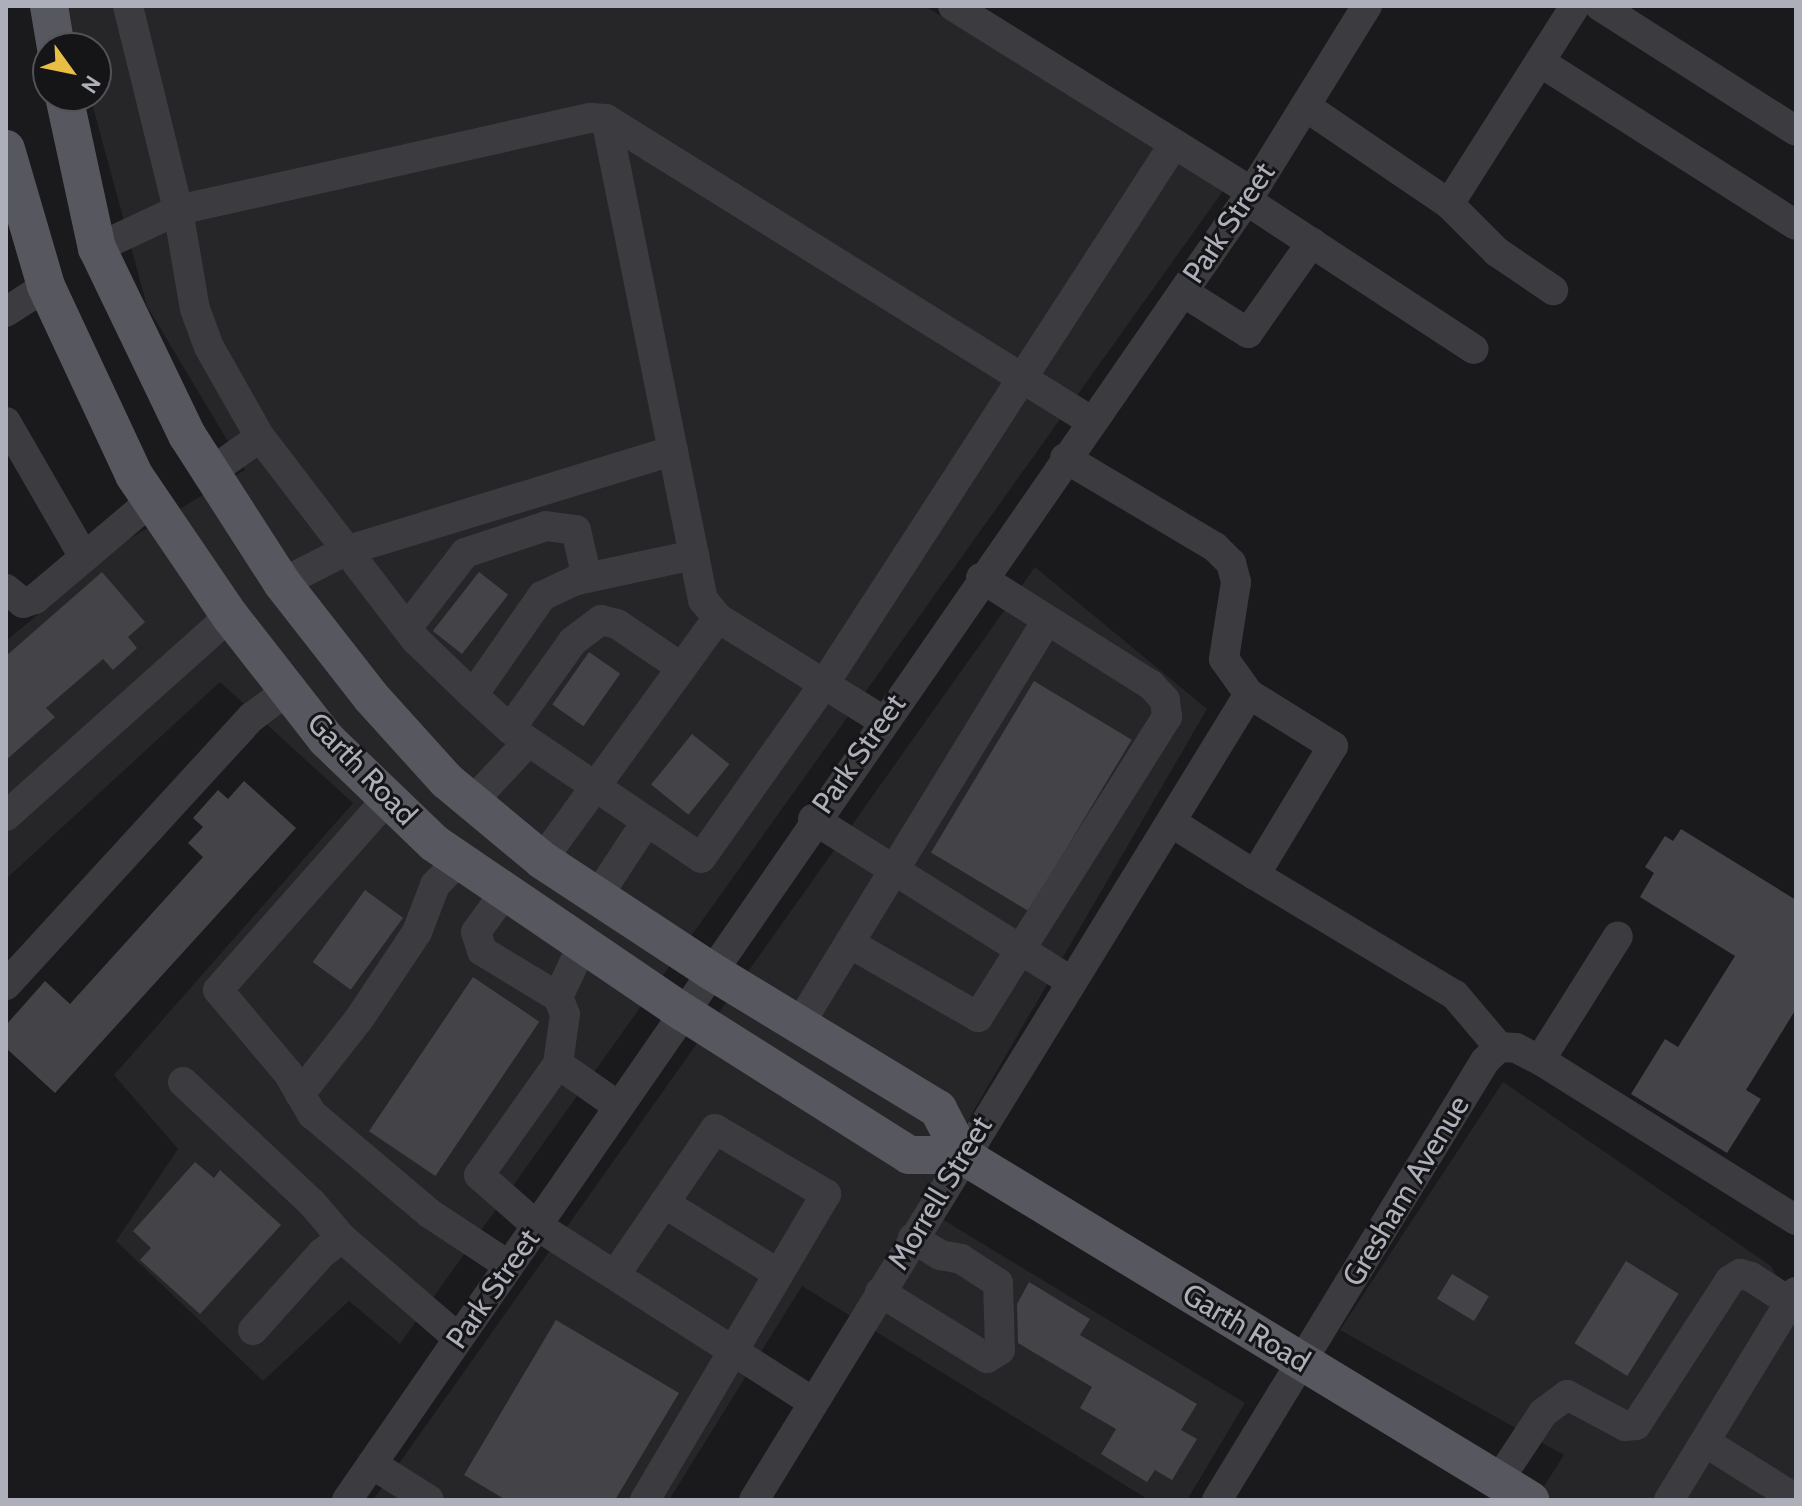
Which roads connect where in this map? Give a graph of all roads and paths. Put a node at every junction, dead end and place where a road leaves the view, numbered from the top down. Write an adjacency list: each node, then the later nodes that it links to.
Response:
1 (49, 6): 7 (main road)
2 (128, 6): 17 (street)
3 (953, 6): 13 (street)
4 (1367, 6): 9 (street, Park Street)
5 (1575, 6): 8 (street)
6 (1600, 6): 12 (street)
7 (53, 32)
8 (1540, 62): 16 (street); 18 (street)
9 (1305, 106): 15 (street, Park Street); 16 (street)
10 (67, 112): 20 (main road, Garth Road)
11 (606, 119): 17 (street); 26 (street); 30 (street)
12 (1796, 131)
13 (1174, 144): 15 (street); 26 (street)
14 (6, 149): 21 (main road, Garth Road)
15 (1249, 196): 19 (street); 23 (street, Park Street)
16 (1449, 204): 22 (street)
17 (178, 210): 20 (street); 29 (street)
18 (1796, 225)
19 (1312, 242): 23 (street); 25 (street)
20 (97, 248): 21 (main road); 32 (main road, Garth Road)
21 (46, 286): 24 (street); 33 (main road, Garth Road)
22 (1553, 290)
23 (1183, 292): 27 (street, Park Street)
24 (6, 312)
25 (1474, 349)
26 (1025, 380): 27 (street); 46 (street)
27 (1091, 421): 31 (street, Park Street)
28 (6, 422): 36 (street)
29 (260, 437): 32 (street); 34 (street)
30 (673, 451): 34 (street); 35 (street)
31 (1065, 458): 38 (street, Park Street); 48 (street)
32 (211, 472): 39 (main road, Garth Road)
33 (151, 501): 36 (street); 41 (main road, Garth Road)
34 (345, 551): 39 (street); 44 (street)
35 (694, 555): 37 (street); 42 (street)
36 (84, 557): 40 (street)
37 (587, 578): 44 (street); 49 (street)
38 (981, 578): 43 (street); 50 (street, Park Street)
39 (282, 583): 41 (main road); 54 (main road, Garth Road)
40 (6, 589)
41 (230, 616): 47 (main road, Garth Road); 55 (street)
42 (718, 618): 45 (street); 46 (street)
43 (1047, 620): 61 (street); 68 (street)
44 (407, 628): 49 (street)
45 (682, 668): 51 (street); 52 (street)
46 (824, 684): 50 (street); 57 (street)
47 (288, 690): 53 (main road, Garth Road); 71 (street)
48 (1249, 694): 58 (street, Morrell Street); 62 (street)
49 (473, 695): 51 (street)
50 (882, 720): 56 (street, Park Street)
51 (519, 735): 52 (street); 54 (street)
52 (594, 788): 57 (street); 59 (street)
53 (388, 798): 60 (main road, Garth Road); 79 (street)
54 (472, 802): 59 (main road, Garth Road)
55 (6, 816)
56 (813, 819): 61 (street); 69 (street, Park Street)
57 (646, 822): 64 (street)
58 (1171, 822): 62 (street); 70 (street, Morrell Street)
59 (542, 860): 64 (main road, Garth Road)
60 (458, 861): 63 (main road, Garth Road); 79 (street)
61 (894, 870): 66 (street); 68 (street)
62 (1255, 875): 75 (street)
63 (505, 892): 67 (main road, Garth Road); 72 (street)
64 (597, 897): 69 (main road, Garth Road)
65 (1618, 936): 76 (street)
66 (849, 943): 68 (street); 74 (street)
67 (583, 944): 72 (street); 73 (main road, Garth Road)
68 (1023, 951): 70 (street)
69 (711, 971): 73 (street, Park Street); 74 (main road, Garth Road)
70 (1072, 982): 81 (street, Morrell Street)
71 (6, 985)
72 (558, 997): 77 (street)
73 (683, 1012): 80 (street, Park Street); 81 (main road, Garth Road)
74 (799, 1025): 81 (main road, Garth Road)
75 (1499, 1047): 76 (street); 95 (street, Gresham Avenue)
76 (1540, 1060): 83 (street)
77 (558, 1064): 80 (street); 84 (street)
78 (183, 1082): 85 (street)
79 (300, 1094): 87 (street)
80 (618, 1106): 84 (street, Park Street)
81 (962, 1155): 86 (street, Morrell Street); 95 (main road, Garth Road)
82 (664, 1203): 88 (street); 88 (street); 89 (street)
83 (1796, 1219)
84 (536, 1225): 87 (street, Park Street); 89 (street)
85 (342, 1238): 92 (street); 93 (street)
86 (913, 1238): 90 (street, Morrell Street); 90 (street)
87 (508, 1265): 93 (street, Park Street)
88 (779, 1274): 94 (street)
89 (615, 1275): 94 (street)
90 (880, 1292): 96 (street, Morrell Street)
91 (1792, 1303): 97 (street); 99 (street)
92 (253, 1330)
93 (458, 1338): 98 (street, Park Street)
94 (734, 1351): 96 (street); 103 (street)
95 (1303, 1362): 99 (main road, Garth Road); 105 (street, Gresham Avenue)
96 (813, 1402): 104 (street, Morrell Street)
97 (1705, 1442): 100 (street); 107 (street)
98 (372, 1464): 101 (street, Park Street); 102 (street)
99 (1498, 1481): 106 (main road, Garth Road)
100 (1796, 1499)
101 (347, 1500)
102 (429, 1500)
103 (645, 1500)
104 (754, 1500)
105 (1217, 1500)
106 (1530, 1500)
107 (1669, 1500)

